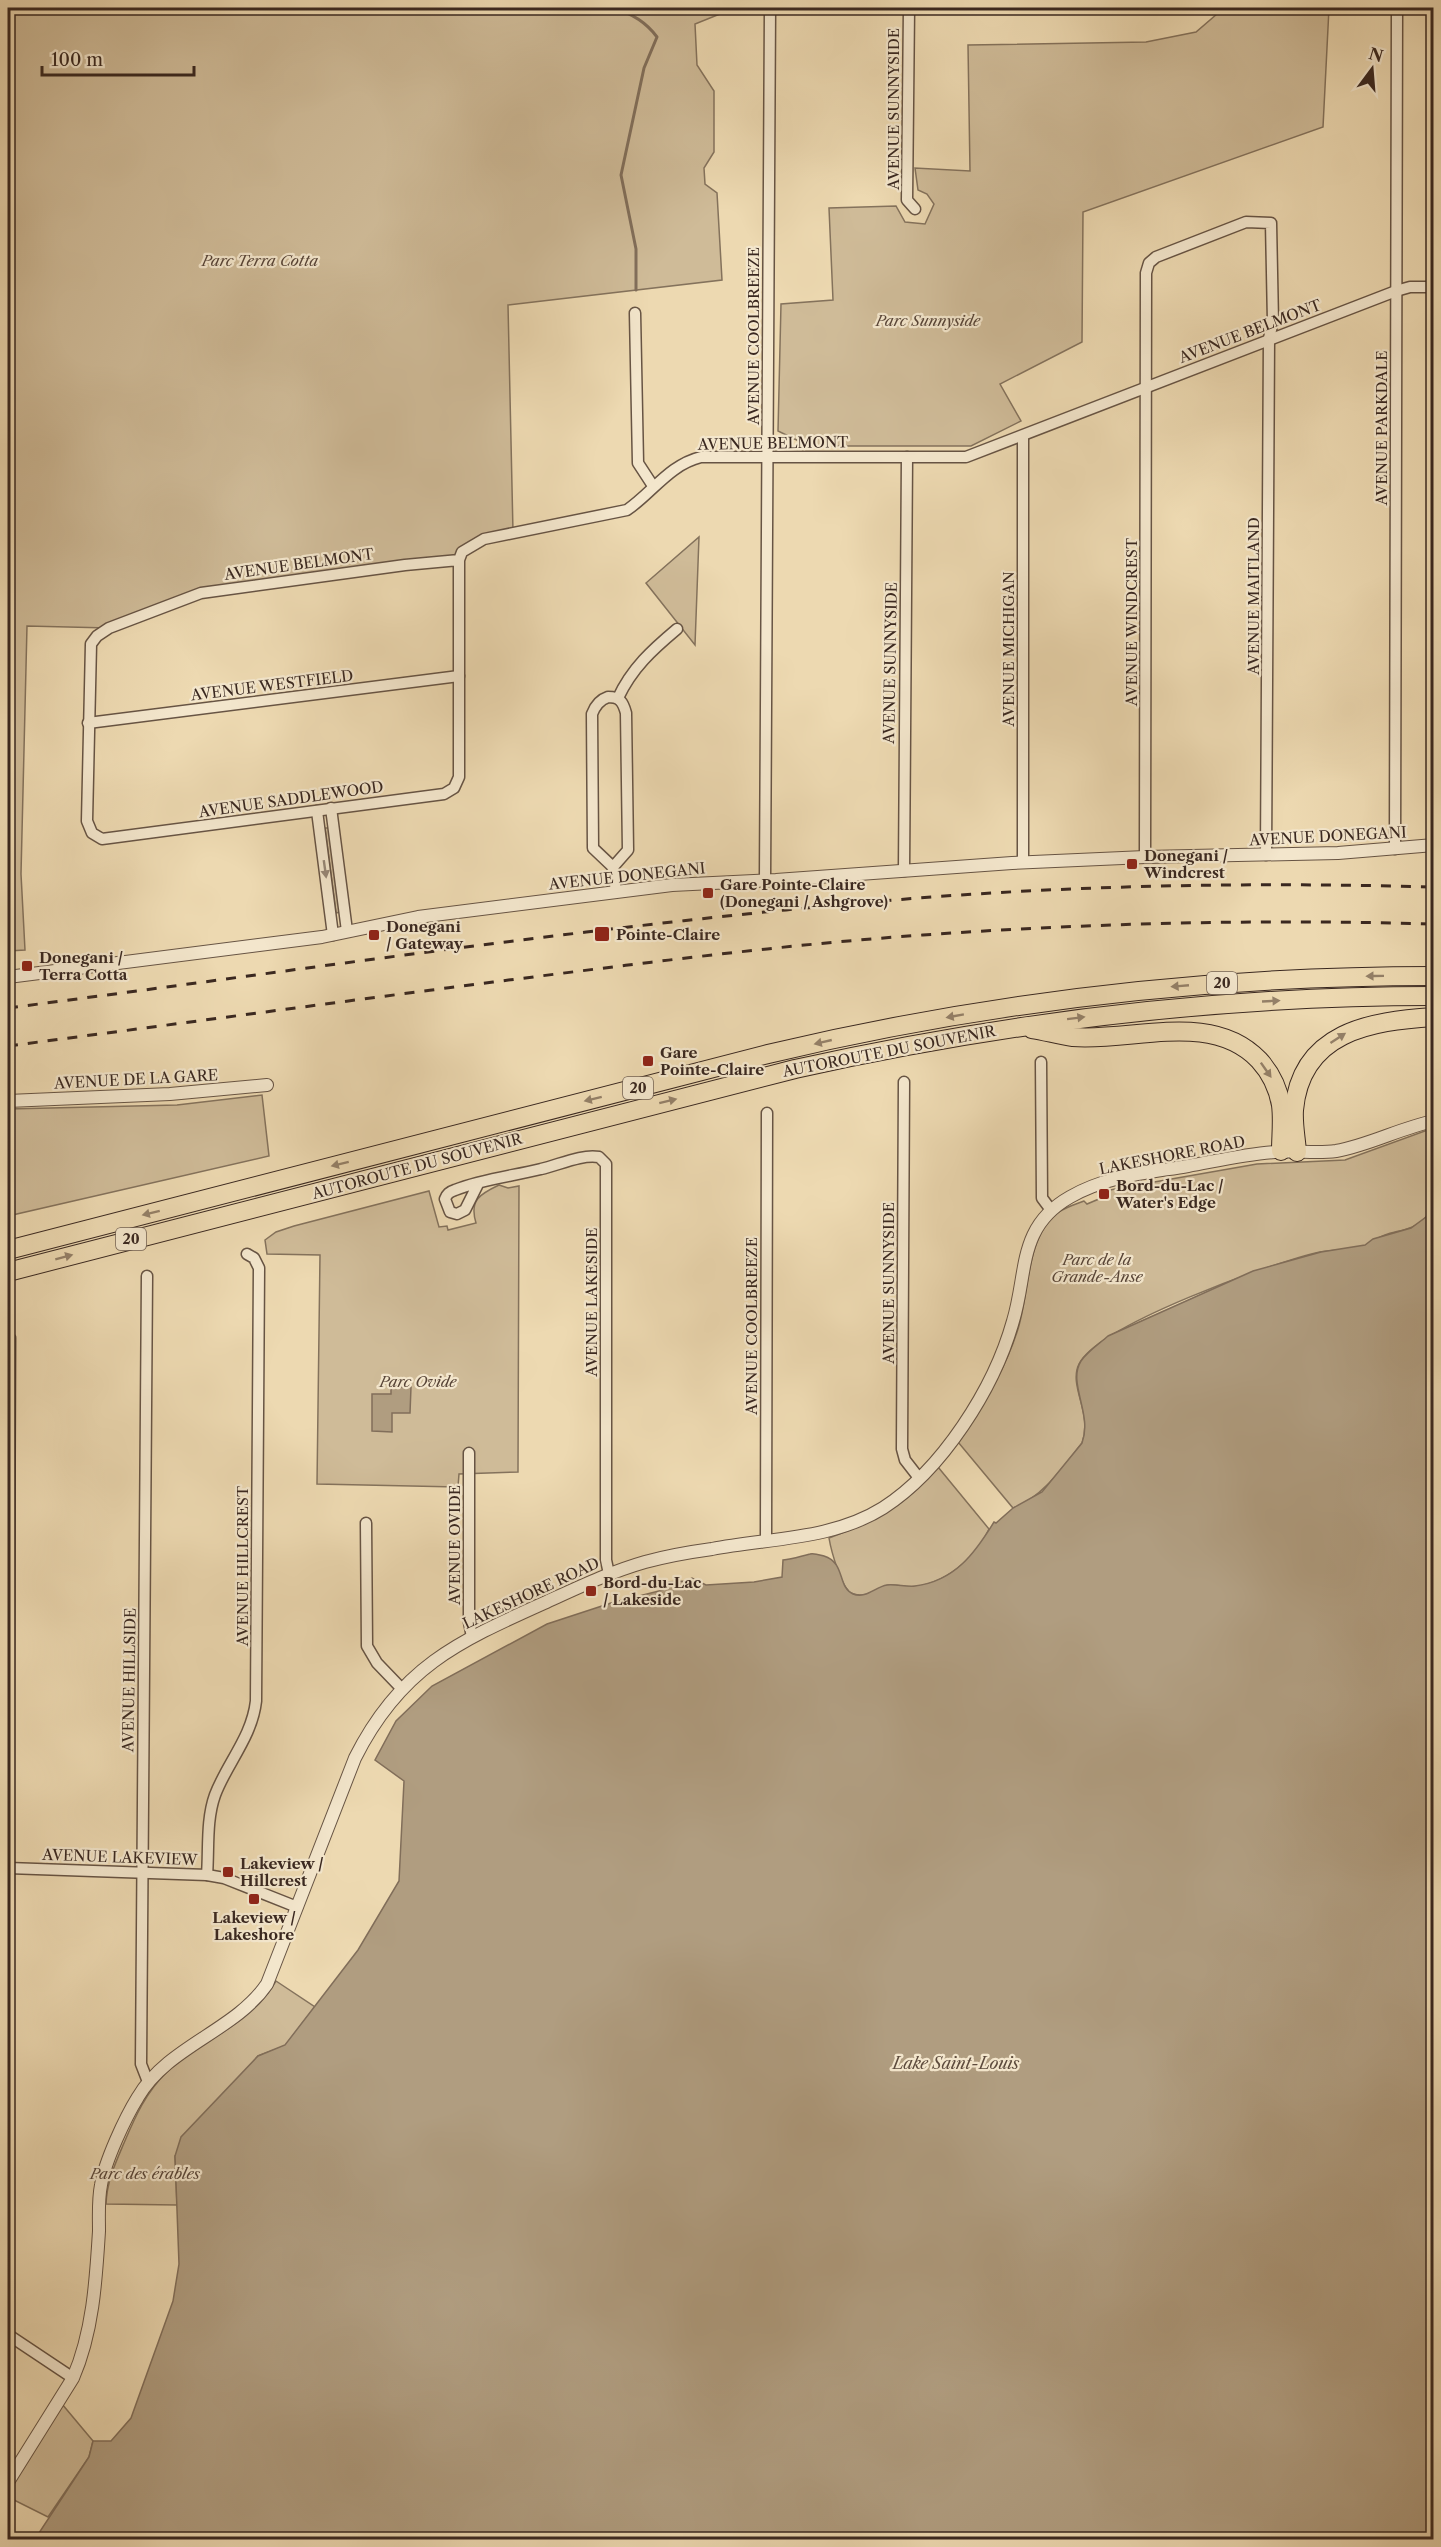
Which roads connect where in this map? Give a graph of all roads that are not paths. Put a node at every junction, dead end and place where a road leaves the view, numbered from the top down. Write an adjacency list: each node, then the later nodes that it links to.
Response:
1 (770, 8): 11 (street, AVENUE COOLBREEZE)
2 (909, 8): 4 (street, AVENUE SUNNYSIDE)
3 (1397, 8): 6 (street, AVENUE PARKDALE)
4 (915, 209)
5 (1434, 287): 6 (street, AVENUE BELMONT)
6 (1396, 291): 8 (street, AVENUE BELMONT); 23 (street, AVENUE PARKDALE)
7 (635, 312): 13 (street)
8 (1269, 339): 9 (street, AVENUE BELMONT); 9 (street, AVENUE MAITLAND); 24 (street, AVENUE MAITLAND)
9 (1147, 387): 10 (street, AVENUE BELMONT); 25 (street, AVENUE WINDCREST)
10 (1023, 436): 12 (street, AVENUE BELMONT); 26 (street, AVENUE MICHIGAN)
11 (767, 456): 12 (street, AVENUE BELMONT); 13 (street, AVENUE BELMONT); 29 (street, AVENUE COOLBREEZE)
12 (907, 457): 28 (street, AVENUE SUNNYSIDE)
13 (653, 486): 14 (street, AVENUE BELMONT)
14 (459, 560): 16 (street, AVENUE BELMONT); 17 (street, AVENUE SADDLEWOOD)
15 (677, 629): 18 (street)
16 (91, 644): 19 (street, AVENUE SADDLEWOOD)
17 (459, 676): 19 (street, AVENUE WESTFIELD); 20 (street, AVENUE SADDLEWOOD)
18 (618, 698): 27 (street); 27 (street)
19 (88, 723): 21 (street, AVENUE SADDLEWOOD)
20 (331, 808): 21 (street, AVENUE SADDLEWOOD); 31 (street)
21 (317, 811): 32 (street, one-way to 32)
22 (1434, 845): 23 (street, AVENUE DONEGANI)
23 (1395, 849): 24 (street, AVENUE DONEGANI)
24 (1266, 855): 25 (street, AVENUE DONEGANI)
25 (1145, 857): 26 (street, AVENUE DONEGANI)
26 (1023, 862): 28 (street, AVENUE DONEGANI)
27 (613, 867): 30 (street)
28 (904, 871): 29 (street, AVENUE DONEGANI)
29 (765, 880): 30 (street, AVENUE DONEGANI)
30 (616, 892): 31 (street, AVENUE DONEGANI)
31 (347, 931): 32 (street, AVENUE DONEGANI)
32 (333, 934): 34 (street, AVENUE DONEGANI)
33 (1434, 976): 47 (highway, AUTOROUTE DU SOUVENIR / 20, one-way to 47)
34 (8, 977)
35 (1434, 996): 37 (highway, AUTOROUTE DU SOUVENIR / 20, one-way to 35)
36 (1434, 1017): 44 (highway, one-way to 36)
37 (1018, 1026): 44 (highway, one-way to 44); 49 (highway, AUTOROUTE DU SOUVENIR / 20, one-way to 37)
38 (1041, 1062): 46 (street)
39 (904, 1082): 53 (street, AVENUE SUNNYSIDE)
40 (267, 1085): 41 (street, AVENUE DE LA GARE)
41 (8, 1101)
42 (767, 1113): 55 (street, AVENUE COOLBREEZE)
43 (1434, 1121): 44 (street, LAKESHORE ROAD)
44 (1289, 1151): 46 (street, LAKESHORE ROAD)
45 (478, 1184): 56 (street, AVENUE LAKESIDE)
46 (1051, 1210): 53 (street, LAKESHORE ROAD)
47 (8, 1250)
48 (247, 1254): 62 (street, AVENUE HILLCREST)
49 (8, 1272)
50 (147, 1276): 61 (street, AVENUE HILLSIDE)
51 (10, 1338): 59 (street)
52 (469, 1453): 57 (street, AVENUE OVIDE)
53 (920, 1478): 55 (street, LAKESHORE ROAD)
54 (366, 1523): 58 (street)
55 (766, 1540): 56 (street, LAKESHORE ROAD)
56 (609, 1574): 57 (street, LAKESHORE ROAD)
57 (472, 1637): 58 (street, LAKESHORE ROAD)
58 (402, 1689): 63 (street, LAKESHORE ROAD)
59 (8, 1819)
60 (8, 1868): 61 (street, AVENUE LAKEVIEW)
61 (142, 1873): 62 (street, AVENUE LAKEVIEW); 64 (street, AVENUE HILLSIDE)
62 (207, 1875): 63 (street, AVENUE LAKEVIEW)
63 (297, 1906): 64 (street, LAKESHORE ROAD)
64 (148, 2082): 66 (street, LAKESHORE ROAD)
65 (8, 2331): 66 (street)
66 (73, 2378): 67 (street, LAKESHORE ROAD)
67 (8, 2482)

